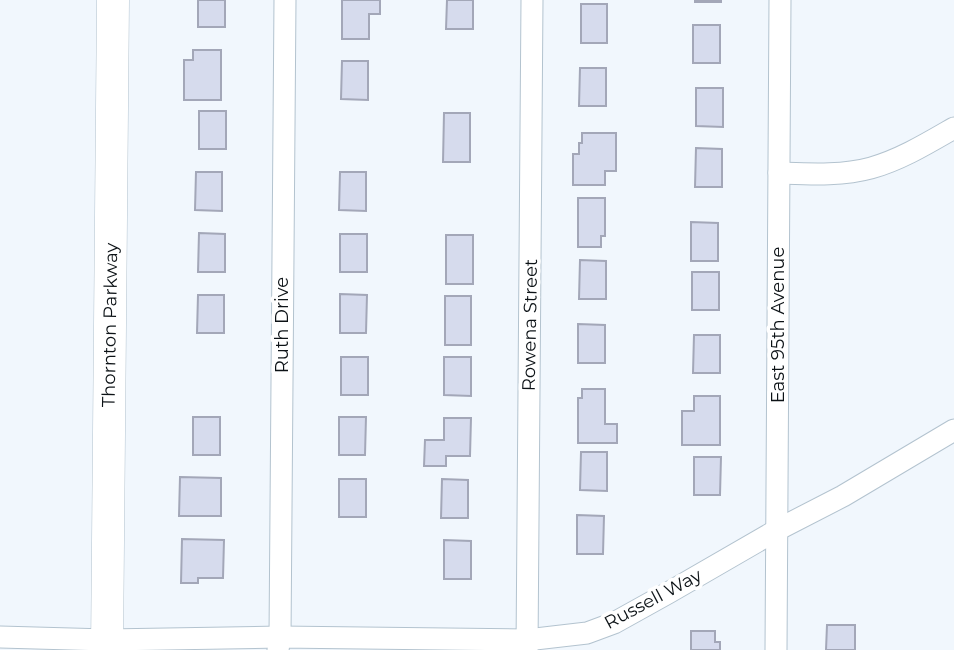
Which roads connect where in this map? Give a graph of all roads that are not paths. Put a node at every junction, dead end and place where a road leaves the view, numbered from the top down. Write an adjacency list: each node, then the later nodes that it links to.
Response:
1 (113, 0): 11 (main road, Thornton Parkway)
2 (285, 0): 10 (street, Ruth Drive)
3 (532, 0): 12 (street, Rowena Street)
4 (780, 0): 6 (street, East 95th Avenue)
5 (954, 128): 6 (street)
6 (779, 173): 8 (street, East 95th Avenue)
7 (954, 430): 8 (street, Russell Way)
8 (777, 530): 12 (street, Russell Way); 13 (street, East 95th Avenue)
9 (0, 637): 11 (street, Russell Way)
10 (279, 643): 11 (street, Russell Way); 12 (street, Russell Way)
11 (107, 645)
12 (527, 645)
13 (776, 650)

